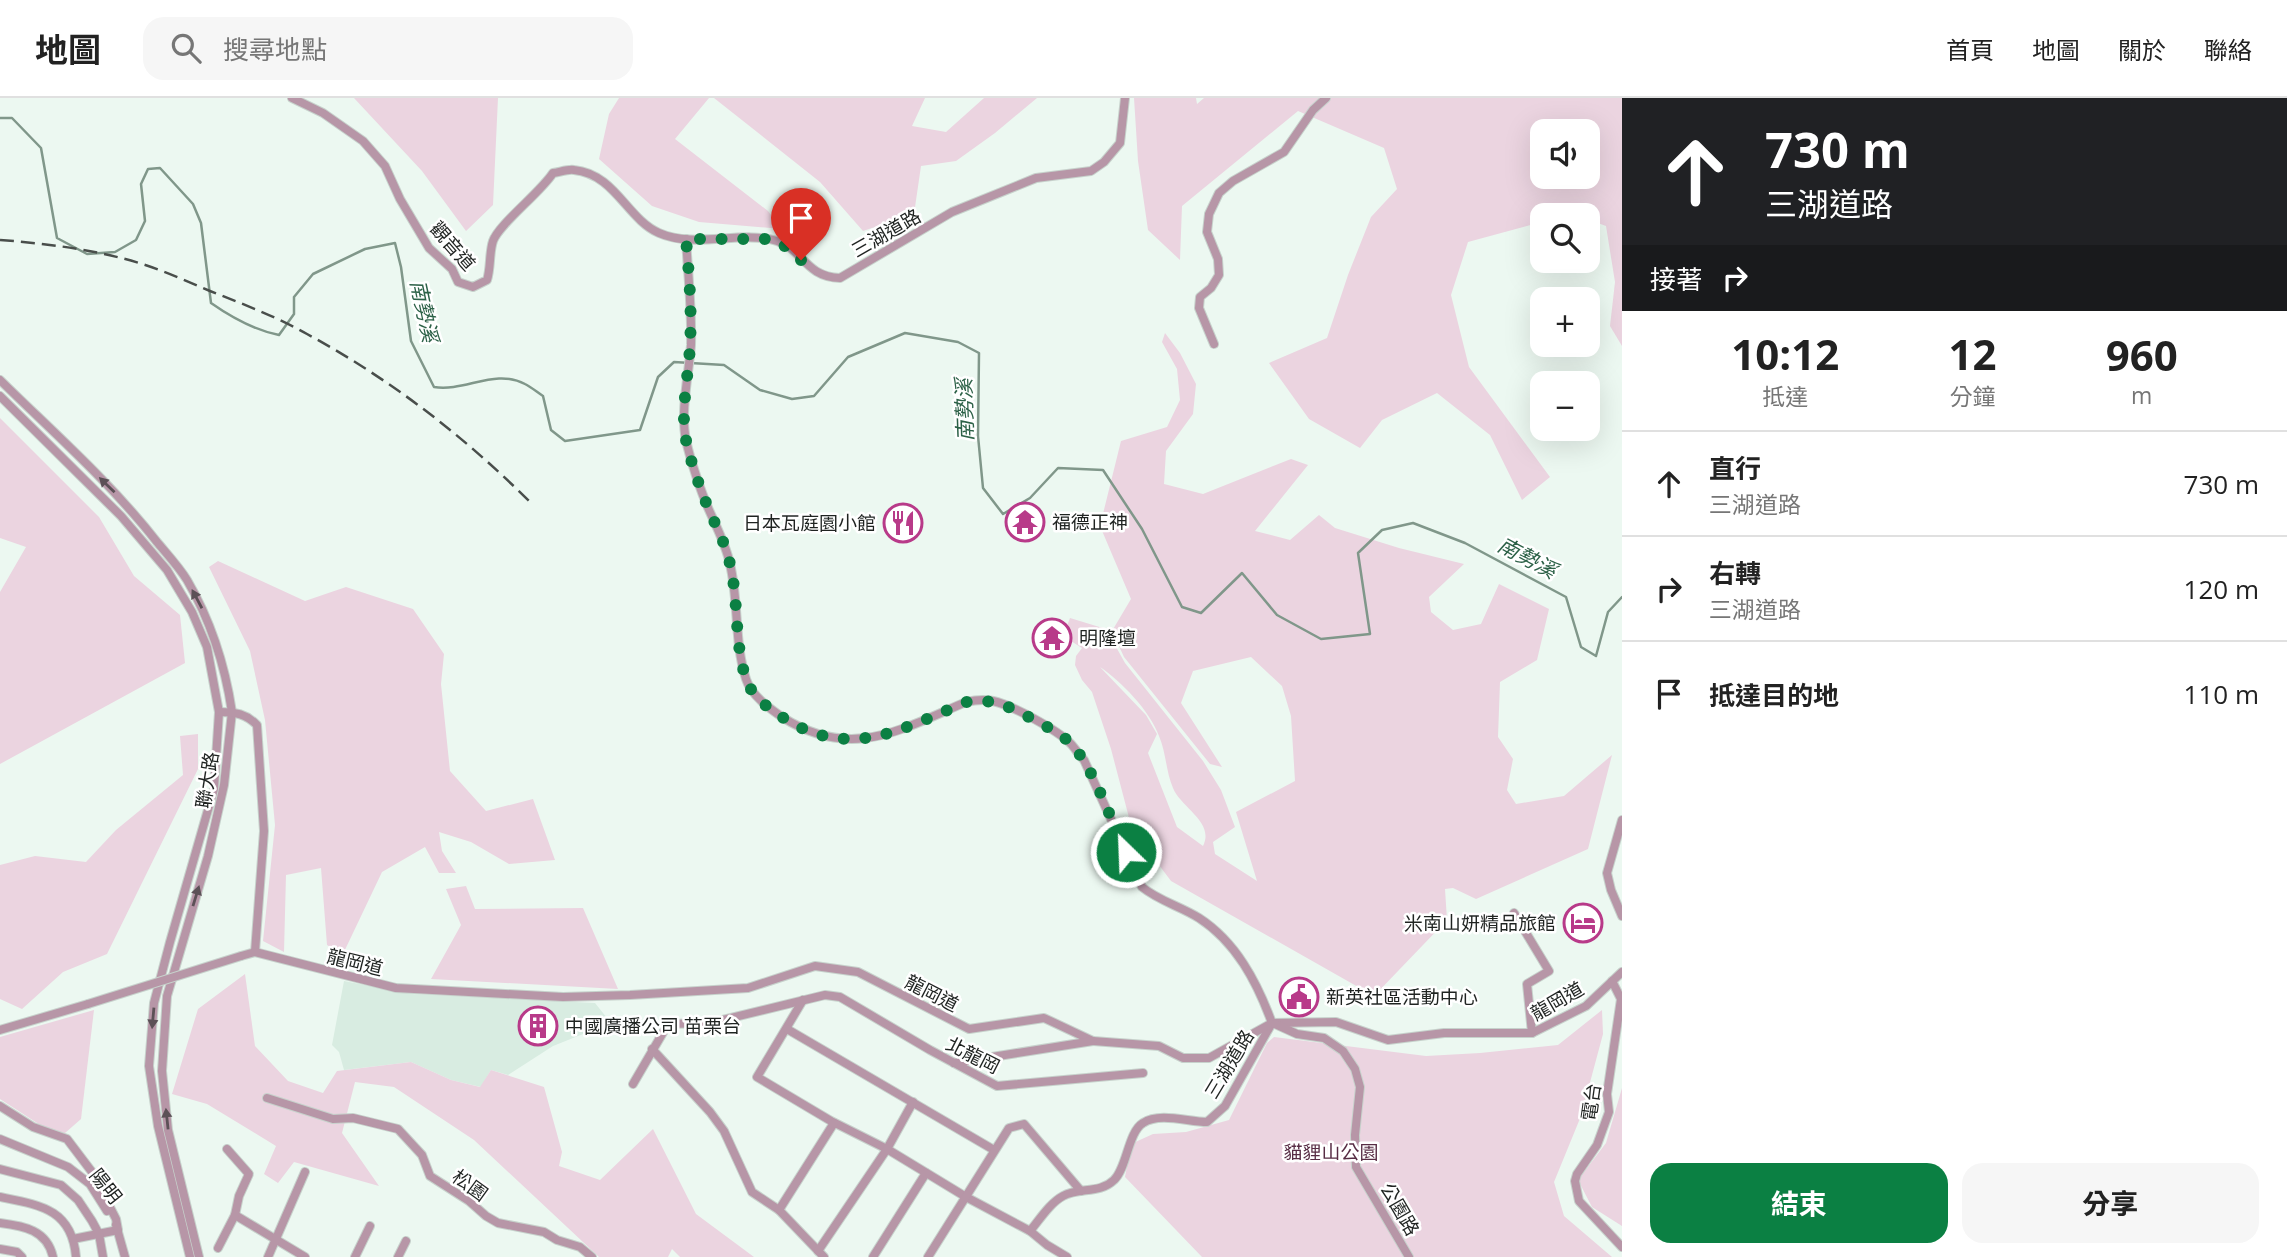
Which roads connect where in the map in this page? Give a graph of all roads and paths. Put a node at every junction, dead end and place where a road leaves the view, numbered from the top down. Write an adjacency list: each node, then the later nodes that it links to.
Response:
1 (292, 98): 4 (street, 觀音道)
2 (1125, 98): 4 (street, 三湖道路)
3 (1326, 98): 5 (street)
4 (686, 239): 19 (street, 三湖道路)
5 (1214, 344)
6 (0, 380): 8 (street, 聯大路, one-way to 6)
7 (0, 396): 9 (street, 聯大路)
8 (131, 509): 9 (street); 11 (street, 聯大路, one-way to 8)
9 (121, 516): 10 (street, 聯大路)
10 (219, 712): 11 (street); 39 (street, 聯大路, one-way to 39)
11 (232, 712): 15 (street); 39 (street, 聯大路, one-way to 11)
12 (1622, 821): 14 (street)
13 (1514, 913): 22 (street)
14 (1622, 916)
15 (254, 952): 21 (street, bridge); 23 (street, 龍岡道)
16 (1622, 972): 17 (street, 龍岡道)
17 (1612, 981): 22 (street, 龍岡道); 53 (street, 電台)
18 (803, 1000): 20 (street); 24 (street, 北龍岡); 25 (street, 北龍岡)
19 (1272, 1023): 22 (street, 龍岡道); 23 (street, 龍岡道); 40 (street, 三湖道路); 72 (street, 公園路)
20 (787, 1029): 29 (street); 31 (street)
21 (0, 1030)
22 (1532, 1034)
23 (1093, 1041): 25 (street)
24 (652, 1049): 27 (street, 北龍岡); 43 (street)
25 (954, 1063): 26 (street, 北龍岡)
26 (1143, 1073)
27 (632, 1084)
28 (267, 1098): 68 (street, 松園)
29 (913, 1102): 34 (street); 35 (street)
30 (0, 1106): 47 (street)
31 (834, 1123): 34 (street); 43 (street)
32 (0, 1139): 47 (street, 陽明)
33 (227, 1149): 44 (street)
34 (887, 1149): 38 (street); 56 (street)
35 (994, 1150): 40 (street); 42 (street)
36 (0, 1169): 49 (street, 陽明)
37 (305, 1172): 51 (street)
38 (926, 1173): 42 (street); 69 (street)
39 (174, 1175): 62 (street, 聯大路); 63 (street, 聯大路)
40 (1081, 1191): 48 (street, 三湖道路)
41 (0, 1197): 50 (street)
42 (966, 1197): 48 (street); 70 (street)
43 (779, 1210): 56 (street)
44 (235, 1215): 51 (street); 54 (street)
45 (0, 1223): 58 (street)
46 (370, 1226): 66 (street)
47 (118, 1230): 49 (street); 61 (street, 陽明)
48 (1030, 1231): 71 (street)
49 (99, 1234): 50 (street); 60 (street, 陽明)
50 (73, 1239): 59 (street)
51 (276, 1239): 64 (street); 65 (street)
52 (406, 1241): 67 (street)
53 (1622, 1247)
54 (218, 1248)
55 (0, 1249): 57 (street)
56 (821, 1254)
57 (22, 1257)
58 (53, 1257)
59 (76, 1257)
60 (103, 1257)
61 (125, 1257)
62 (190, 1257)
63 (200, 1257)
64 (268, 1257)
65 (305, 1257)
66 (355, 1257)
67 (398, 1257)
68 (592, 1257)
69 (873, 1257)
70 (928, 1257)
71 (1067, 1257)
72 (1409, 1257)

